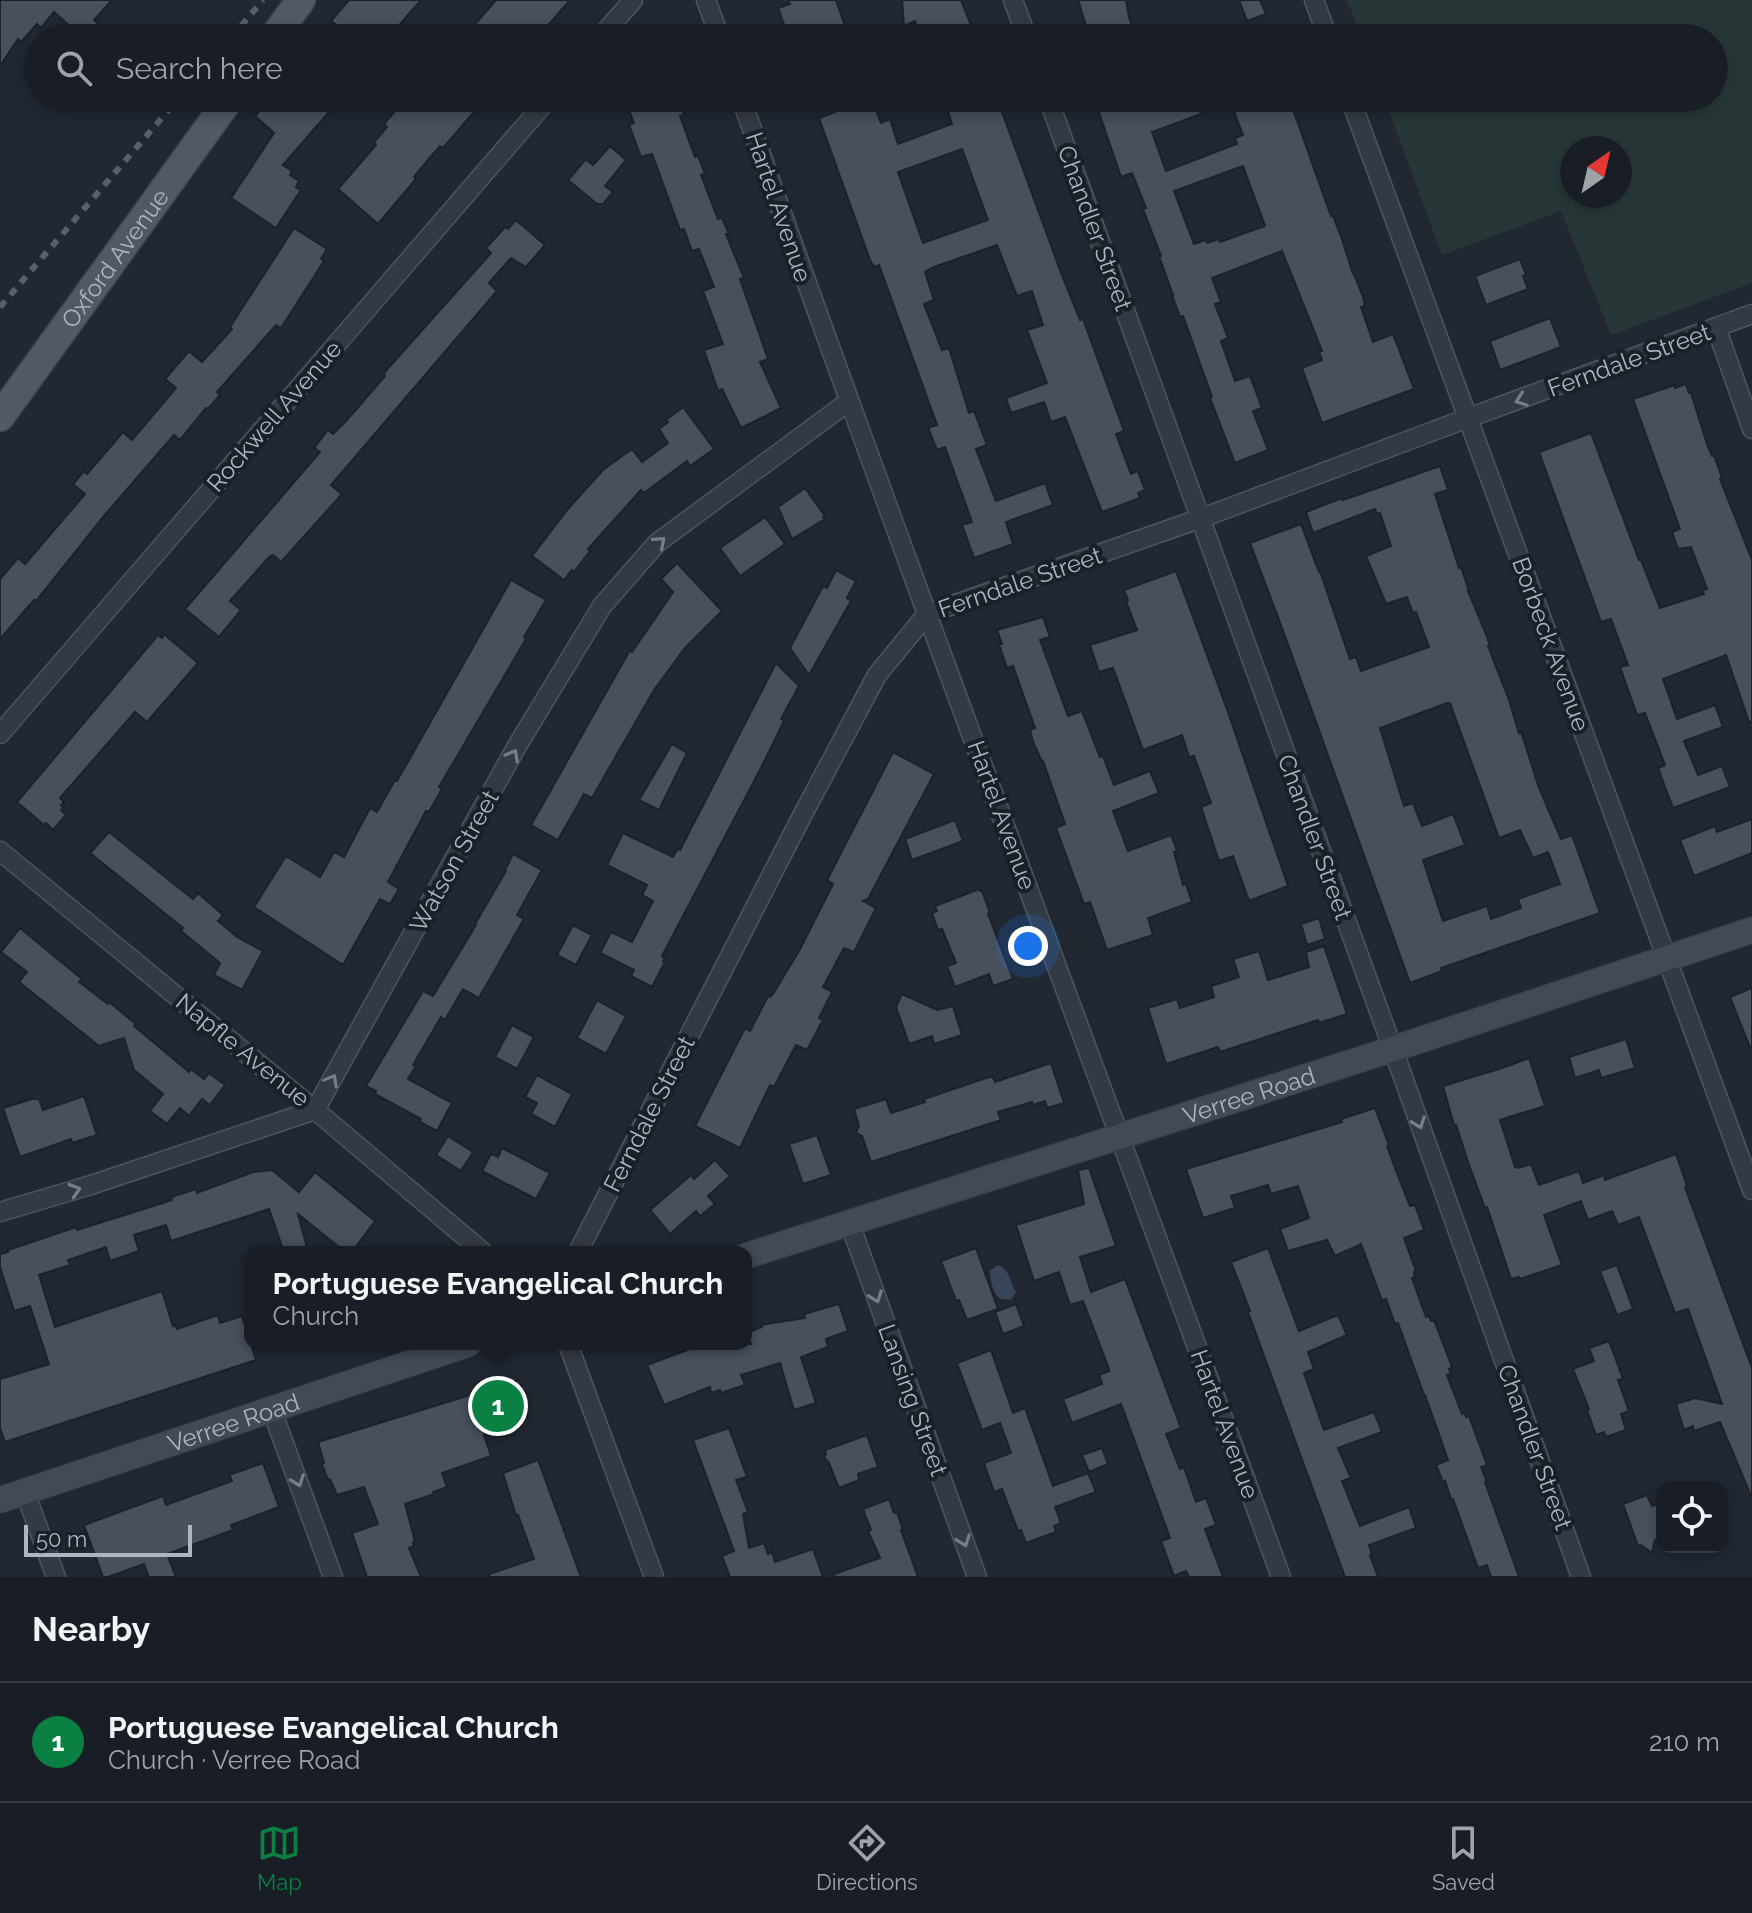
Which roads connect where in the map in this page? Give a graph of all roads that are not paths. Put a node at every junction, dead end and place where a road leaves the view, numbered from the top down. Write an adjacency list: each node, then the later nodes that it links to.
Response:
1 (301, 0): 6 (main road)
2 (633, 0): 7 (street)
3 (706, 0): 8 (street)
4 (1013, 0): 9 (street)
5 (1314, 0): 10 (street)
6 (283, 24)
7 (612, 24)
8 (715, 24)
9 (1022, 24)
10 (1323, 24)
11 (220, 112): 19 (main road, Oxford Avenue)
12 (537, 112): 24 (street, Rockwell Avenue)
13 (746, 112): 18 (street, Hartel Avenue)
14 (1053, 112): 22 (street, Chandler Street)
15 (1355, 112): 20 (street, Borbeck Avenue)
16 (1752, 314): 17 (street, Ferndale Street)
17 (1716, 327): 20 (street, Ferndale Street, one-way to 20); 21 (street)
18 (848, 402): 23 (street, Hartel Avenue); 29 (street, Watson Street, one-way to 18)
19 (0, 417)
20 (1468, 418): 22 (street, Ferndale Street); 27 (street, Borbeck Avenue)
21 (1752, 429)
22 (1199, 519): 23 (street, Ferndale Street); 28 (street, Chandler Street)
23 (927, 614): 30 (street, Hartel Avenue); 35 (street, Ferndale Street)
24 (0, 734)
25 (0, 851): 29 (street, Napfle Avenue)
26 (1752, 930): 27 (main road, Verree Road)
27 (1667, 960): 28 (main road, Verree Road); 31 (street, Borbeck Avenue)
28 (1393, 1049): 30 (main road, Verree Road); 47 (street, Chandler Street, one-way to 47)
29 (315, 1110): 32 (street, one-way to 29); 34 (street, Napfle Avenue)
30 (1120, 1135): 33 (main road, Verree Road); 46 (street, Hartel Avenue)
31 (1752, 1190)
32 (0, 1212)
33 (850, 1224): 36 (main road, Verree Road); 45 (street, Lansing Street, one-way to 45)
34 (476, 1246)
35 (581, 1246)
36 (752, 1254)
37 (450, 1350): 39 (main road, Verree Road)
38 (570, 1350): 44 (street)
39 (271, 1408): 40 (main road, Verree Road); 43 (street, one-way to 43)
40 (25, 1492): 41 (main road, Verree Road); 42 (street)
41 (0, 1500)
42 (56, 1577)
43 (333, 1577)
44 (654, 1577)
45 (977, 1577)
46 (1281, 1577)
47 (1581, 1577)

